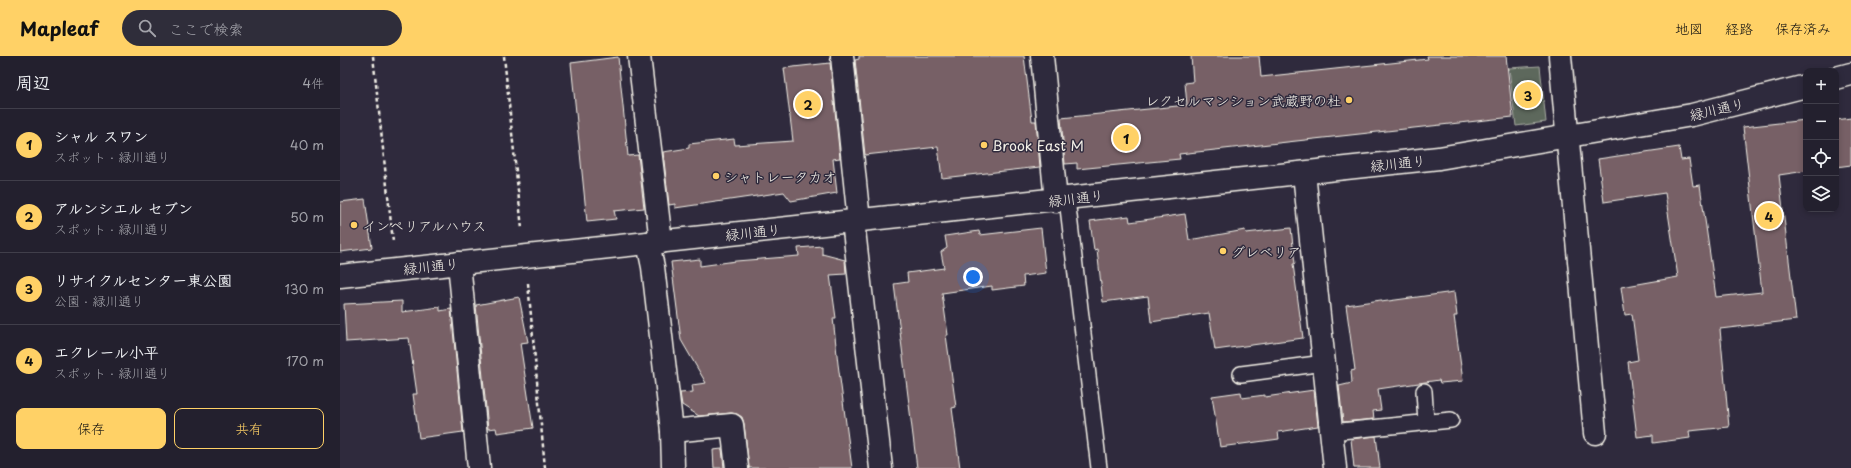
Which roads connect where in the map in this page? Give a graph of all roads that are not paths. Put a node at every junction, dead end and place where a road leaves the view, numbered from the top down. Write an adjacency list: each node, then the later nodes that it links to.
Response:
1 (639, 56): 12 (street)
2 (842, 56): 11 (street)
3 (1042, 56): 10 (street)
4 (1560, 56): 8 (street)
5 (1851, 74): 6 (street)
6 (1839, 77)
7 (1803, 87): 8 (street, 緑川通り)
8 (1568, 138): 9 (street, 緑川通り); 22 (street)
9 (1304, 173): 10 (street, 緑川通り); 15 (street)
10 (1062, 200): 11 (street, 緑川通り); 27 (lane)
11 (856, 221): 12 (street, 緑川通り); 26 (street)
12 (654, 242): 13 (street, 緑川通り); 20 (street)
13 (459, 263): 14 (street, 緑川通り); 24 (street)
14 (340, 276)
15 (1324, 363): 16 (lane); 21 (street)
16 (1241, 374)
17 (1424, 391): 19 (lane)
18 (1450, 420): 19 (lane)
19 (1426, 422): 21 (lane)
20 (672, 431): 23 (street); 25 (street)
21 (1331, 432): 28 (street)
22 (1595, 433)
23 (673, 466)
24 (479, 468)
25 (737, 468)
26 (881, 468)
27 (1098, 468)
28 (1335, 468)

